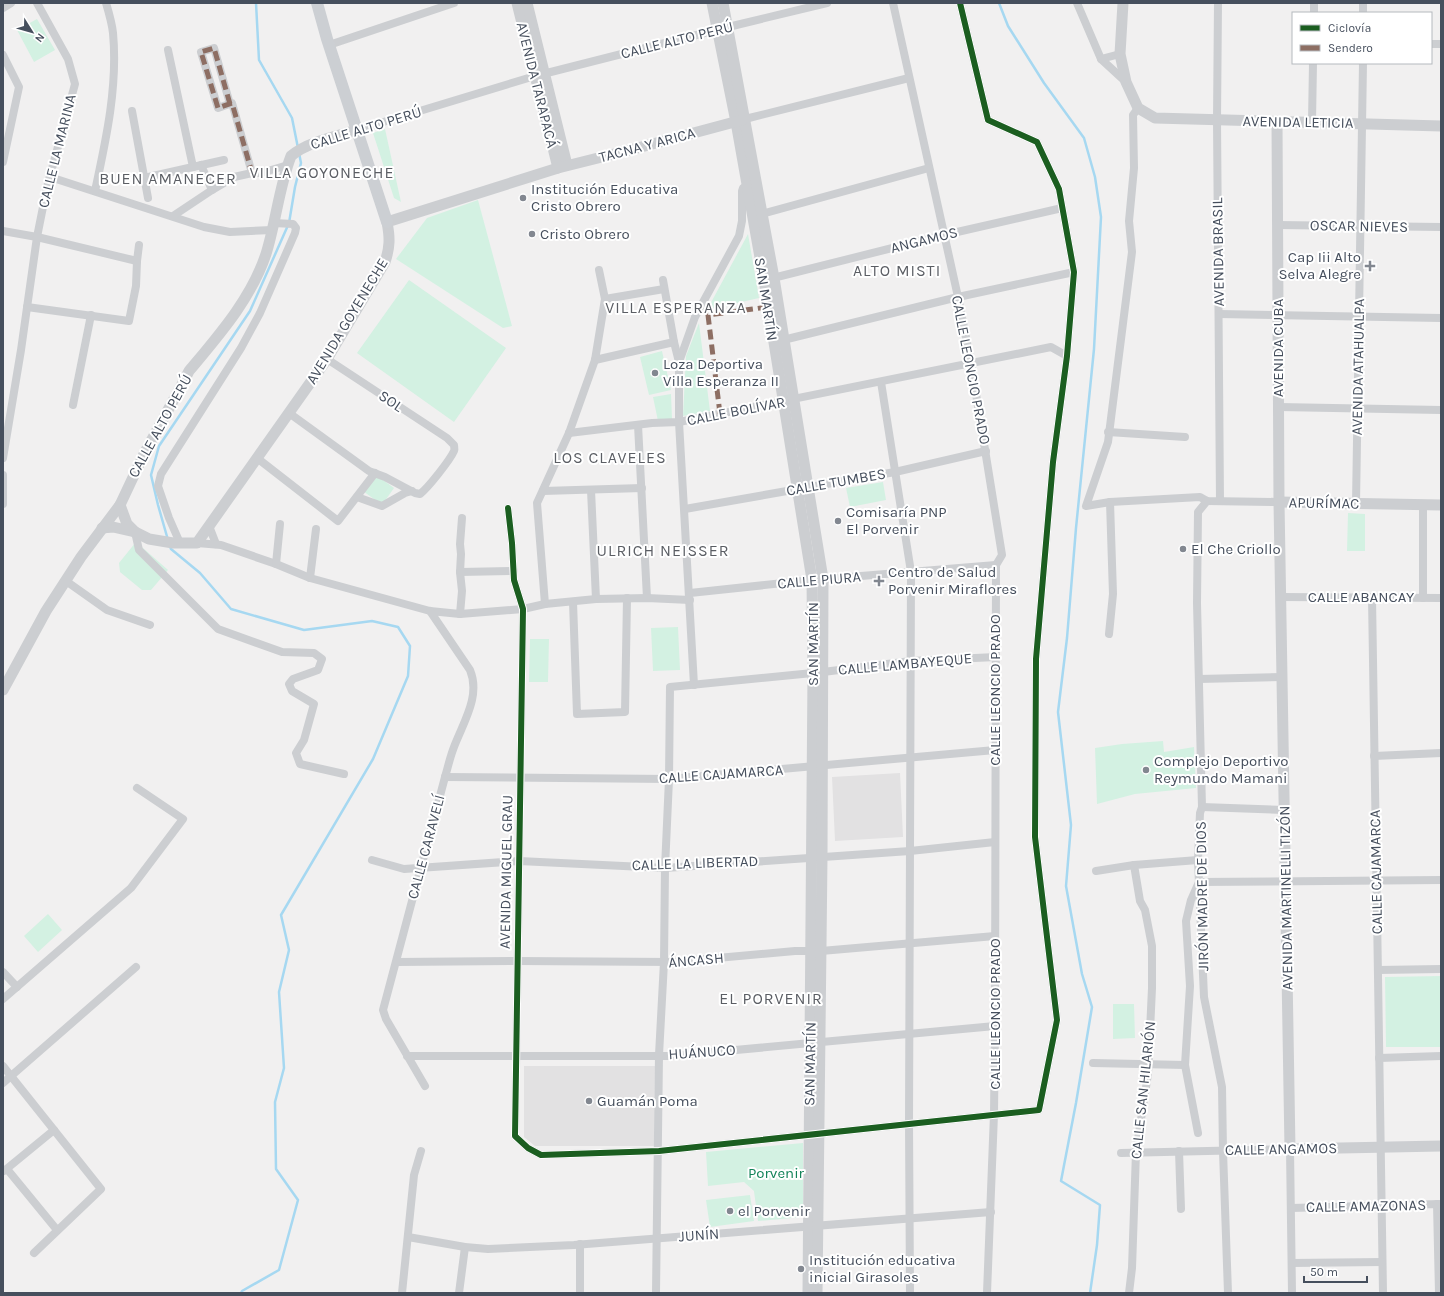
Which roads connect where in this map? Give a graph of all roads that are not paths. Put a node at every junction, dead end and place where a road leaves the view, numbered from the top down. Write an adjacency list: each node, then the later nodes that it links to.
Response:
1 (11, 3): 17 (street)
2 (37, 3): 46 (street, CALLE LA MARINA)
3 (106, 3): 50 (street)
4 (317, 3): 19 (main road, AVENIDA GOYENECHE)
5 (454, 3): 19 (street)
6 (517, 3): 26 (street, AVENIDA TARAPACÁ)
7 (527, 3): 26 (street, AVENIDA TARAPACÁ)
8 (712, 3): 18 (street, SAN MARTÍN)
9 (723, 3): 18 (street, SAN MARTÍN)
10 (828, 3): 16 (street, CALLE ALTO PERÚ)
11 (893, 3): 27 (street, CALLE LEONCIO PRADO)
12 (960, 3): 52 (street)
13 (1077, 3): 23 (street)
14 (1123, 3): 21 (street)
15 (1218, 3): 33 (street, AVENIDA BRASIL)
16 (809, 5): 18 (street, CALLE ALTO PERÚ)
17 (3, 8)
18 (723, 28): 26 (street, CALLE ALTO PERÚ); 32 (street, SAN MARTÍN)
19 (330, 45): 38 (main road, AVENIDA GOYENECHE)
20 (168, 50): 42 (street)
21 (1120, 54): 23 (street); 28 (street)
22 (3, 56): 41 (street)
23 (1101, 59): 28 (street)
24 (1313, 64): 35 (street)
25 (1363, 64): 36 (street, AVENIDA ATAHUALPA)
26 (540, 75): 38 (street, CALLE ALTO PERÚ); 43 (street, AVENIDA TARAPACÁ)
27 (909, 78): 32 (street, TACNA Y ARICA); 44 (street, CALLE LEONCIO PRADO)
28 (1126, 82): 30 (street)
29 (230, 104): 29 (street); 45 (street)
30 (1138, 108): 33 (street, AVENIDA LETICIA); 93 (street)
31 (132, 111): 47 (street)
32 (740, 120): 43 (street, TACNA Y ARICA); 48 (street, SAN MARTÍN)
33 (1217, 120): 34 (street, AVENIDA LETICIA); 71 (street, AVENIDA BRASIL)
34 (1277, 121): 35 (street, AVENIDA LETICIA); 57 (street, AVENIDA CUBA)
35 (1312, 122): 36 (street, AVENIDA LETICIA)
36 (1362, 124): 37 (street, AVENIDA LETICIA); 58 (street, AVENIDA ATAHUALPA)
37 (1441, 126)
38 (358, 130): 40 (street, CALLE ALTO PERÚ); 55 (main road, AVENIDA GOYENECHE)
39 (224, 160): 42 (street)
40 (290, 160): 45 (street); 56 (street, CALLE ALTO PERÚ)
41 (3, 162)
42 (197, 166): 47 (street); 49 (street)
43 (562, 166): 55 (street, TACNA Y ARICA)
44 (929, 168): 54 (street); 61 (street, CALLE LEONCIO PRADO)
45 (252, 173): 49 (street)
46 (50, 177): 50 (street); 62 (street, CALLE LA MARINA)
47 (144, 178): 51 (street)
48 (751, 184): 54 (street, SAN MARTÍN); 81 (street)
49 (212, 190): 53 (street)
50 (95, 191): 53 (street)
51 (148, 198)
52 (1062, 208): 61 (street, ANGAMOS); 66 (street)
53 (173, 216): 56 (street)
54 (757, 216): 67 (street, SAN MARTÍN)
55 (387, 222): 79 (street, AVENIDA GOYENECHE)
56 (281, 225): 113 (street, CALLE ALTO PERÚ); 124 (street)
57 (1277, 225): 58 (street, OSCAR NIEVES); 73 (street, AVENIDA CUBA)
58 (1360, 226): 59 (street, OSCAR NIEVES); 74 (street, AVENIDA ATAHUALPA)
59 (1441, 227)
60 (3, 231): 62 (street)
61 (944, 235): 67 (street, ANGAMOS); 68 (street, CALLE LEONCIO PRADO)
62 (37, 236): 64 (street); 70 (street, CALLE LA MARINA)
63 (139, 245): 64 (street)
64 (137, 261): 72 (street)
65 (598, 270): 69 (street)
66 (1074, 272): 68 (street); 78 (street)
67 (769, 279): 76 (street, SAN MARTÍN)
68 (958, 297): 76 (street); 82 (street, CALLE LEONCIO PRADO)
69 (605, 299): 77 (street); 80 (street)
70 (27, 307): 72 (street); 96 (street, CALLE LA MARINA)
71 (1219, 314): 73 (street); 108 (street, AVENIDA BRASIL)
72 (91, 315): 85 (street)
73 (1278, 315): 74 (street); 86 (street, AVENIDA CUBA)
74 (1359, 316): 75 (street); 87 (street, AVENIDA ATAHUALPA)
75 (1441, 318)
76 (779, 341): 84 (street, SAN MARTÍN)
77 (674, 342): 80 (street); 81 (street)
78 (1067, 356): 82 (street, CALLE BOLÍVAR); 210 (street)
79 (327, 359): 89 (street, AVENIDA GOYENECHE); 104 (street, SOL)
80 (596, 360): 92 (street)
81 (679, 362): 90 (street)
82 (971, 363): 83 (street, CALLE BOLÍVAR); 95 (street, CALLE LEONCIO PRADO)
83 (881, 382): 84 (street, CALLE BOLÍVAR); 98 (street)
84 (788, 401): 90 (street, CALLE BOLÍVAR); 102 (street, SAN MARTÍN)
85 (74, 405)
86 (1279, 407): 87 (street); 110 (street, AVENIDA CUBA)
87 (1358, 408): 88 (street); 112 (street, AVENIDA ATAHUALPA)
88 (1441, 410)
89 (289, 413): 97 (street, AVENIDA GOYENECHE); 99 (street)
90 (679, 422): 91 (street, CALLE BOLÍVAR); 117 (street)
91 (638, 425): 92 (street, CALLE BOLÍVAR); 101 (street)
92 (569, 432): 105 (street)
93 (1108, 432): 94 (street); 109 (street, APURÍMAC)
94 (1185, 437)
95 (986, 451): 98 (street, CALLE TUMBES); 128 (street, CALLE LEONCIO PRADO)
96 (3, 458)
97 (256, 458): 106 (street); 120 (street, AVENIDA GOYENECHE)
98 (895, 472): 102 (street, CALLE TUMBES); 131 (street)
99 (375, 473): 104 (street); 106 (street)
100 (3, 475): 111 (street)
101 (642, 488): 103 (street); 139 (street)
102 (803, 489): 117 (street, CALLE TUMBES); 133 (street, SAN MARTÍN)
103 (591, 490): 105 (street); 142 (street)
104 (412, 491): 106 (street)
105 (543, 491): 144 (street)
106 (357, 497)
107 (1207, 501): 108 (street, APURÍMAC); 109 (street, APURÍMAC); 154 (street, JIRÓN MADRE DE DIOS)
108 (1220, 501): 110 (street, APURÍMAC)
109 (1110, 502): 149 (street)
110 (1279, 502): 112 (street, APURÍMAC); 136 (street, AVENIDA MARTINELLI TIZÓN)
111 (3, 504)
112 (1356, 504): 114 (street, APURÍMAC)
113 (120, 505): 121 (street, CALLE ALTO PERÚ); 123 (street)
114 (1423, 505): 115 (street, APURÍMAC); 140 (street)
115 (1441, 505)
116 (508, 508): 129 (street, AVENIDA MIGUEL GRAU)
117 (685, 509): 135 (street)
118 (462, 518): 130 (street)
119 (280, 524): 127 (street)
120 (209, 526): 125 (street, AVENIDA GOYENECHE); 126 (street)
121 (102, 528): 123 (street); 134 (street, CALLE ALTO PERÚ)
122 (316, 529): 132 (street)
123 (135, 532): 124 (street); 162 (street)
124 (176, 543): 125 (street)
125 (197, 543): 126 (street, CALLE PIURA)
126 (216, 544): 127 (street, CALLE PIURA)
127 (276, 564): 132 (street, CALLE PIURA)
128 (996, 565): 131 (street, CALLE PIURA); 150 (street, CALLE LEONCIO PRADO)
129 (514, 571): 130 (street); 145 (street, AVENIDA MIGUEL GRAU)
130 (460, 572): 147 (street)
131 (911, 572): 133 (street, CALLE PIURA); 151 (street)
132 (310, 578): 146 (street, CALLE PIURA)
133 (818, 579): 135 (street, CALLE PIURA); 152 (street, SAN MARTÍN)
134 (66, 581): 148 (street); 156 (street, CALLE ALTO PERÚ)
135 (690, 597): 139 (street, CALLE PIURA); 155 (street)
136 (1281, 597): 137 (street, CALLE ABANCAY); 153 (street, AVENIDA MARTINELLI TIZÓN)
137 (1372, 597): 140 (street, CALLE ABANCAY); 159 (street, CALLE CAJAMARCA)
138 (627, 598): 139 (street, CALLE PIURA); 142 (street, CALLE PIURA); 143 (street)
139 (647, 598)
140 (1423, 598): 141 (street, CALLE ABANCAY)
141 (1441, 598)
142 (596, 599): 143 (street, CALLE PIURA)
143 (573, 602): 144 (street, CALLE PIURA)
144 (545, 604): 145 (street, CALLE PIURA)
145 (523, 608): 147 (street, CALLE PIURA); 164 (street, AVENIDA MIGUEL GRAU)
146 (430, 611): 147 (street, CALLE PIURA); 163 (street, CALLE CARAVELÍ)
147 (460, 614)
148 (150, 625)
149 (1109, 634)
150 (996, 657): 151 (street, CALLE LAMBAYEQUE); 157 (street, CALLE LEONCIO PRADO)
151 (911, 661): 152 (street, CALLE LAMBAYEQUE); 160 (street)
152 (818, 672): 155 (street, CALLE LAMBAYEQUE); 161 (street, SAN MARTÍN)
153 (1282, 677): 154 (street); 168 (street, AVENIDA MARTINELLI TIZÓN)
154 (1199, 679): 167 (street, JIRÓN MADRE DE DIOS)
155 (694, 684): 165 (street, CALLE LAMBAYEQUE)
156 (3, 690)
157 (996, 750): 160 (street, CALLE CAJAMARCA); 169 (street, CALLE LEONCIO PRADO)
158 (1441, 753): 159 (street)
159 (1374, 756): 179 (street, CALLE CAJAMARCA)
160 (910, 758): 161 (street, CALLE CAJAMARCA); 170 (street)
161 (817, 766): 165 (street, CALLE CAJAMARCA); 171 (street, SAN MARTÍN)
162 (344, 774)
163 (445, 777): 164 (street, CALLE CAJAMARCA); 176 (street, CALLE CARAVELÍ)
164 (520, 778): 165 (street, CALLE CAJAMARCA); 174 (street, AVENIDA MIGUEL GRAU)
165 (669, 779): 177 (street)
166 (137, 788): 193 (street)
167 (1202, 807): 168 (street); 173 (street, JIRÓN MADRE DE DIOS)
168 (1284, 810): 181 (street, AVENIDA MARTINELLI TIZÓN)
169 (995, 842): 170 (street, CALLE LA LIBERTAD); 183 (street, CALLE LEONCIO PRADO)
170 (910, 851): 171 (street, CALLE LA LIBERTAD); 184 (street)
171 (817, 857): 177 (street, CALLE LA LIBERTAD); 185 (street, SAN MARTÍN)
172 (372, 860): 176 (street, CALLE LA LIBERTAD)
173 (1198, 860): 175 (street); 182 (street, JIRÓN MADRE DE DIOS)
174 (519, 861): 176 (street, CALLE LA LIBERTAD); 177 (street, CALLE LA LIBERTAD); 186 (street, AVENIDA MIGUEL GRAU)
175 (1134, 865): 178 (street); 204 (street, CALLE SAN HILARIÓN)
176 (420, 868): 187 (street, CALLE CARAVELÍ)
177 (665, 868): 188 (street)
178 (1096, 871)
179 (1376, 880): 180 (street); 181 (street); 191 (street, CALLE CAJAMARCA)
180 (1441, 880)
181 (1285, 881): 182 (street); 217 (street, AVENIDA MARTINELLI TIZÓN)
182 (1199, 882): 205 (street); 221 (street, JIRÓN MADRE DE DIOS)
183 (995, 936): 184 (street, ÁNCASH); 195 (street, CALLE LEONCIO PRADO)
184 (910, 943): 185 (street, ÁNCASH); 196 (street)
185 (816, 951): 188 (street, ÁNCASH); 197 (street, SAN MARTÍN)
186 (517, 961): 187 (street, ÁNCASH); 188 (street, ÁNCASH); 198 (street, AVENIDA MIGUEL GRAU)
187 (396, 962): 200 (street, CALLE CARAVELÍ)
188 (664, 962): 199 (street)
189 (136, 967): 207 (street)
190 (1441, 969): 191 (street)
191 (1378, 970): 202 (street, CALLE CAJAMARCA)
192 (3, 972): 193 (street)
193 (17, 987): 194 (street)
194 (3, 999)
195 (995, 1026): 196 (street, HUÁNUCO); 210 (street, CALLE LEONCIO PRADO)
196 (909, 1034): 197 (street, HUÁNUCO); 211 (street)
197 (815, 1042): 199 (street, HUÁNUCO); 214 (street, SAN MARTÍN)
198 (516, 1055): 199 (street, HUÁNUCO); 200 (street, HUÁNUCO); 219 (street, AVENIDA MIGUEL GRAU)
199 (659, 1055): 219 (street)
200 (407, 1056): 209 (street, CALLE CARAVELÍ)
201 (1441, 1056): 202 (street)
202 (1379, 1058): 216 (street, CALLE CAJAMARCA)
203 (1093, 1063): 204 (street)
204 (1149, 1063): 205 (street); 222 (street, CALLE SAN HILARIÓN)
205 (1185, 1065): 213 (street)
206 (3, 1066): 207 (street)
207 (11, 1076): 208 (street); 212 (street)
208 (3, 1083)
209 (425, 1086)
210 (994, 1114): 211 (street); 229 (street, CALLE LEONCIO PRADO)
211 (909, 1123): 214 (street); 230 (street)
212 (54, 1130): 224 (street); 232 (street)
213 (1198, 1133)
214 (814, 1134): 219 (street); 231 (street, SAN MARTÍN)
215 (1441, 1146): 216 (street, CALLE ANGAMOS)
216 (1381, 1147): 217 (street, CALLE ANGAMOS); 226 (street, CALLE CAJAMARCA)
217 (1290, 1149): 221 (street, CALLE ANGAMOS); 227 (street, AVENIDA MARTINELLI TIZÓN)
218 (421, 1151): 234 (street)
219 (658, 1151): 235 (street)
220 (1179, 1151): 221 (street, CALLE ANGAMOS); 222 (street, CALLE ANGAMOS); 228 (street)
221 (1223, 1151): 251 (street, JIRÓN MADRE DE DIOS)
222 (1136, 1152): 223 (street, CALLE ANGAMOS); 250 (street, CALLE SAN HILARIÓN)
223 (1121, 1153)
224 (5, 1170): 232 (street)
225 (1439, 1204): 226 (street, CALLE AMAZONAS); 233 (street)
226 (1382, 1205): 227 (street, CALLE AMAZONAS); 239 (street, CALLE CAJAMARCA)
227 (1291, 1208): 240 (street, AVENIDA MARTINELLI TIZÓN)
228 (1181, 1209)
229 (990, 1212): 230 (street, JUNÍN); 249 (street, CALLE LEONCIO PRADO)
230 (909, 1218): 231 (street, JUNÍN); 248 (street)
231 (814, 1226): 235 (street, JUNÍN); 241 (street, SAN MARTÍN)
232 (58, 1230): 238 (street)
233 (1439, 1232): 254 (street)
234 (408, 1237): 237 (street, JUNÍN); 242 (street)
235 (658, 1238): 236 (street, JUNÍN); 245 (street)
236 (577, 1244): 237 (street, JUNÍN); 244 (street)
237 (465, 1247): 243 (street)
238 (34, 1253)
239 (1382, 1262): 240 (street); 253 (street, CALLE CAJAMARCA)
240 (1292, 1263): 252 (street, AVENIDA MARTINELLI TIZÓN)
241 (813, 1269): 246 (street, SAN MARTÍN); 247 (street, SAN MARTÍN)
242 (402, 1293)
243 (459, 1293)
244 (580, 1293)
245 (656, 1293)
246 (808, 1293)
247 (817, 1293)
248 (910, 1293)
249 (987, 1293)
250 (1129, 1293)
251 (1228, 1293)
252 (1292, 1293)
253 (1383, 1293)
254 (1439, 1293)

